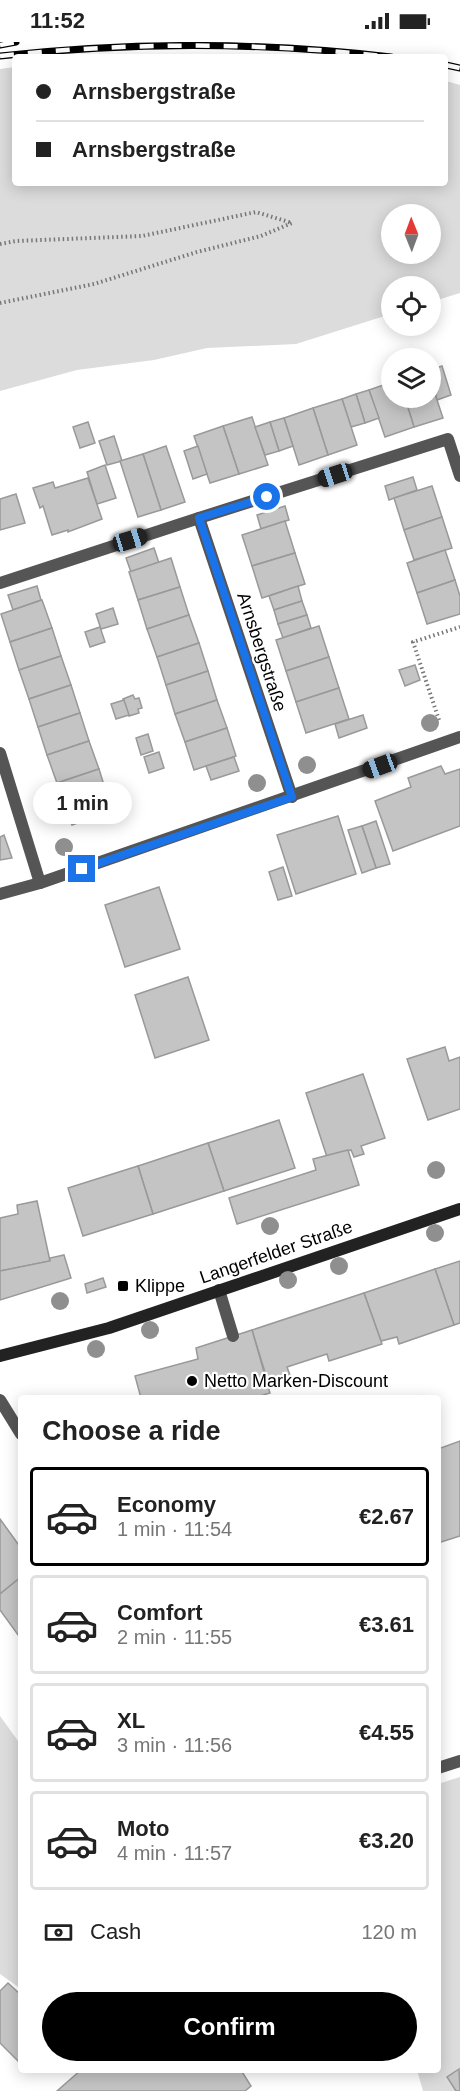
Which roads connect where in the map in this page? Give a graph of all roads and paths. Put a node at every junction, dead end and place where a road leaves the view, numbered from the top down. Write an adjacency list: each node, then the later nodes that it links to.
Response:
1 (0, 244): 2 (path)
2 (0, 303)
3 (460, 476): 4 (street)
4 (199, 518): 5 (street); 10 (street, Arnsbergstraße)
5 (0, 582)
6 (460, 627): 8 (path)
7 (460, 737): 8 (street)
8 (446, 742): 10 (street)
9 (0, 753): 11 (street)
10 (292, 797): 11 (street)
11 (40, 884): 12 (street)
12 (0, 894)
13 (460, 1209): 14 (main road, Langerfelder Straße)
14 (219, 1290): 15 (street); 16 (main road, Langerfelder Straße)
15 (234, 1336)
16 (0, 1356)
17 (0, 1400): 18 (street)
18 (18, 1429)
19 (460, 1761): 20 (street)
20 (441, 1767)

